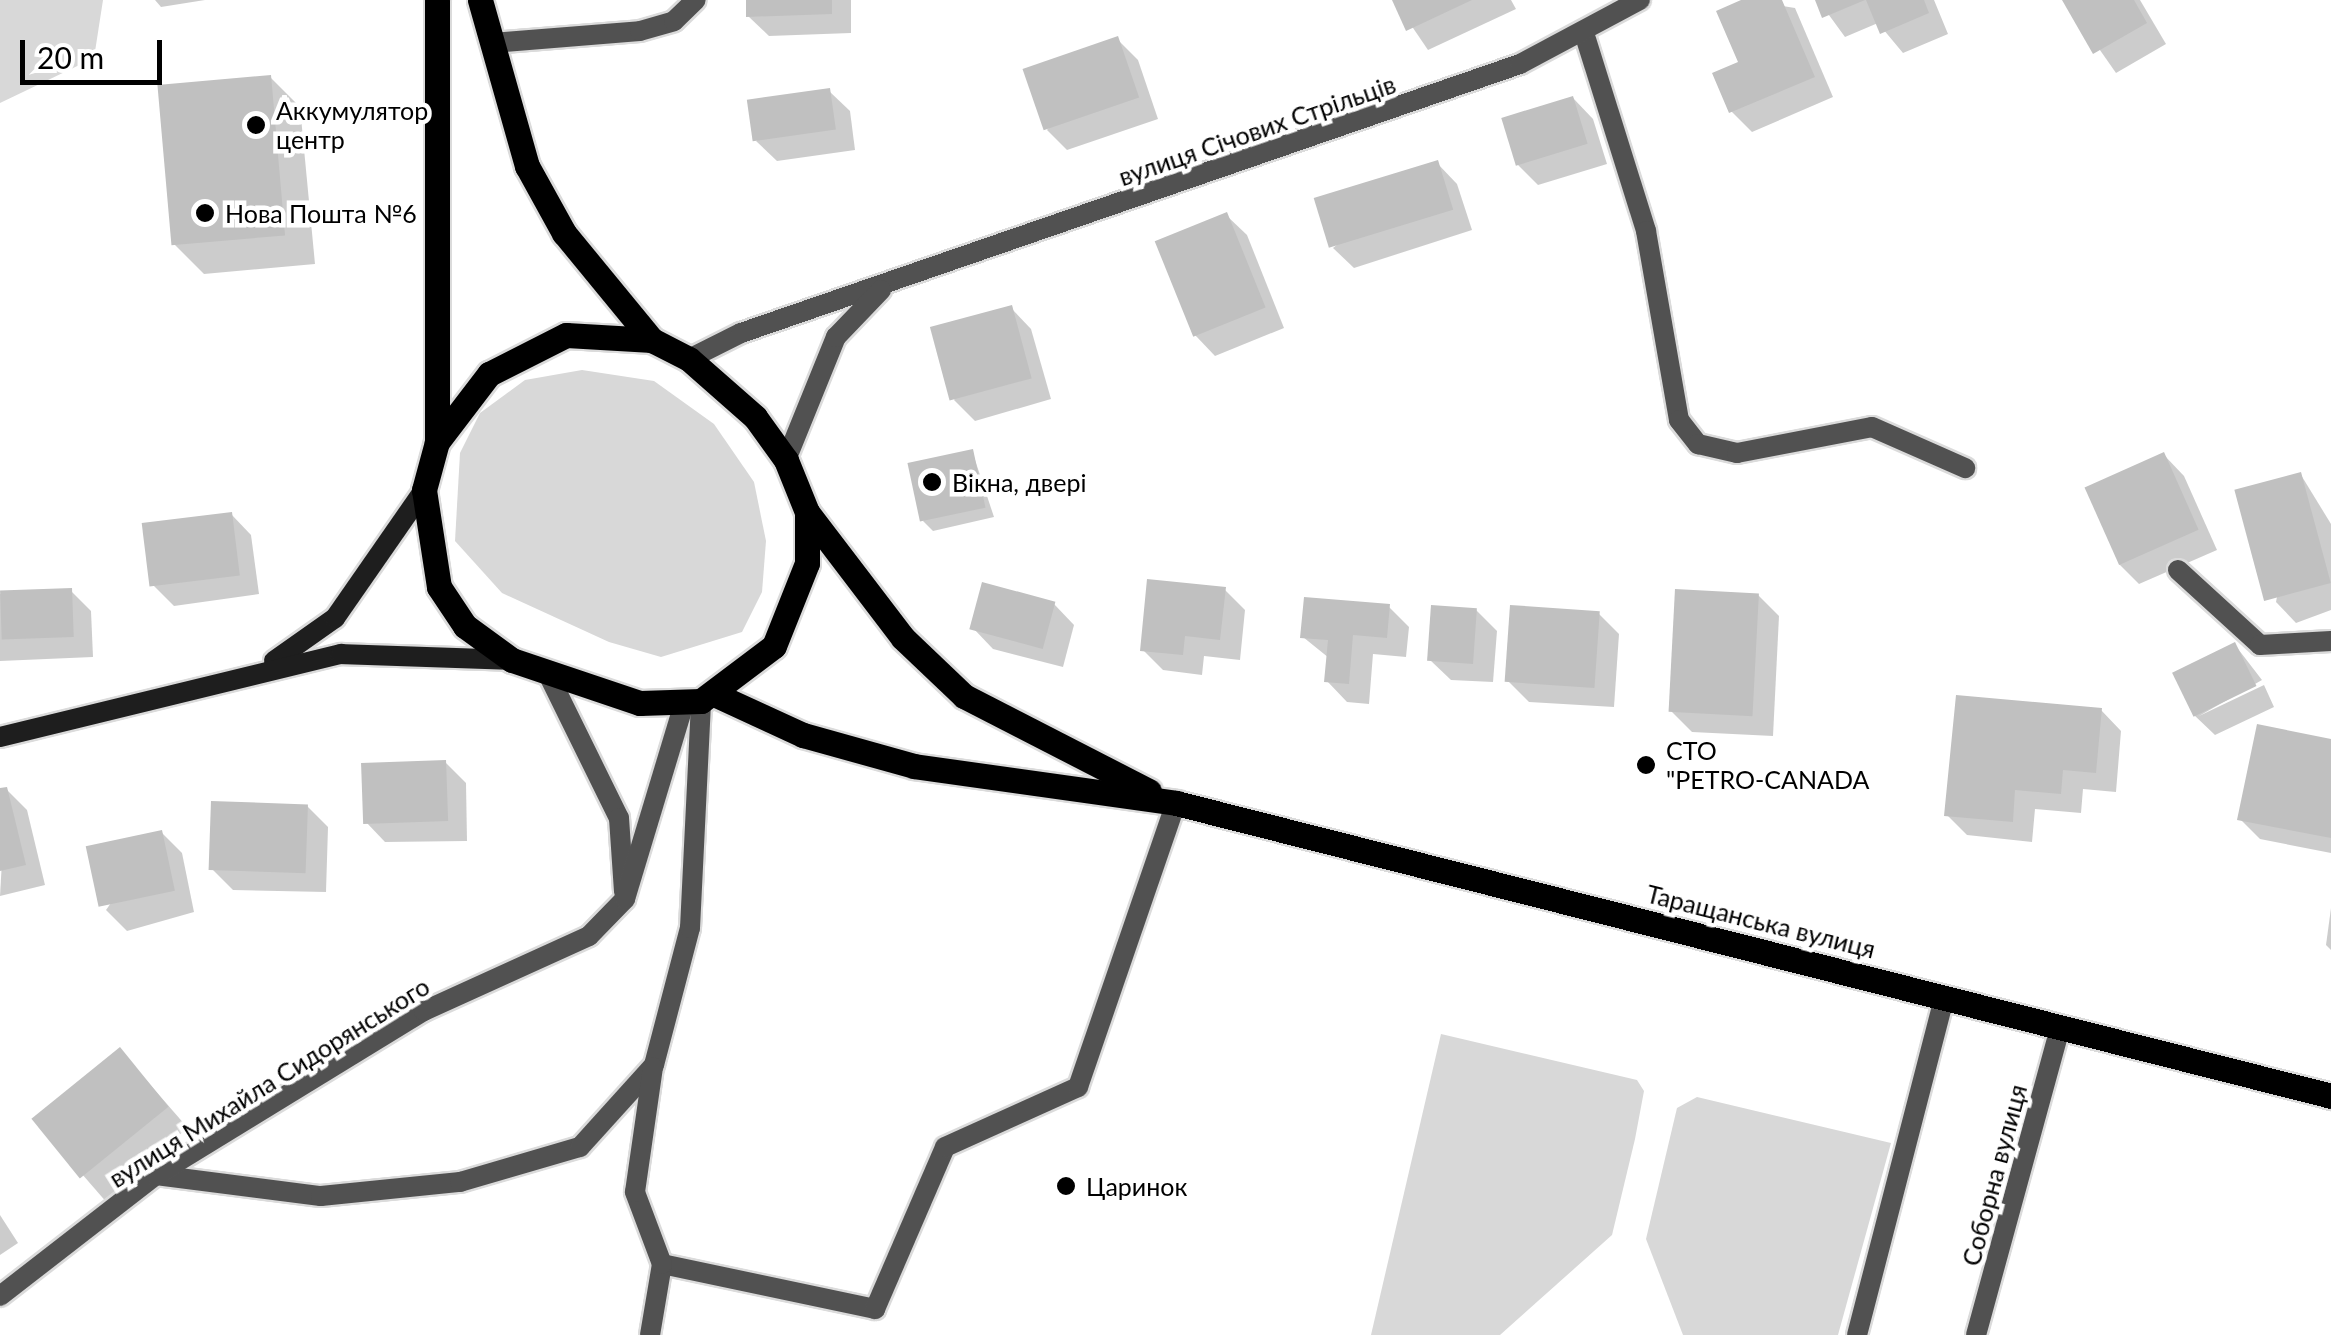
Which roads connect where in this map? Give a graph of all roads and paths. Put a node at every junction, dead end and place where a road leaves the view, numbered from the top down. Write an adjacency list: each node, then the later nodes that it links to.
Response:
1 (437, 0): 10 (main road)
2 (480, 0): 6 (main road)
3 (696, 0): 6 (street)
4 (1640, 0): 5 (street, вулиця Січових Стрільців)
5 (1585, 36): 7 (street, вулиця Січових Стрільців); 12 (street)
6 (492, 42): 8 (main road)
7 (882, 289): 9 (street, вулиця Січових Стрільців); 11 (street, вулиця Січових Стрільців)
8 (652, 340): 9 (main road); 10 (main road)
9 (689, 360): 11 (main road)
10 (437, 442): 13 (main road)
11 (786, 460): 14 (main road)
12 (1964, 468)
13 (424, 490): 17 (main road, Таращанська вулиця); 18 (main road)
14 (807, 512): 20 (main road); 22 (main road, Таращанська вулиця)
15 (2178, 570): 16 (street)
16 (2331, 641)
17 (512, 660): 18 (main road); 19 (main road, Таращанська вулиця)
18 (269, 665): 21 (main road)
19 (549, 676): 20 (main road, Таращанська вулиця); 23 (street)
20 (700, 700): 22 (main road, Таращанська вулиця); 23 (street); 26 (street)
21 (0, 737)
22 (1176, 803): 24 (main road, Таращанська вулиця); 29 (street)
23 (624, 899): 28 (street, вулиця Михайла Сидорянського)
24 (1944, 999): 25 (main road, Таращанська вулиця); 32 (street)
25 (2060, 1028): 27 (main road, Таращанська вулиця); 33 (street, Соборна вулиця)
26 (654, 1065): 28 (street); 29 (street)
27 (2331, 1096)
28 (156, 1175): 30 (street, вулиця Михайла Сидорянського)
29 (662, 1264): 31 (street)
30 (0, 1296)
31 (650, 1335)
32 (1856, 1335)
33 (1976, 1335)

